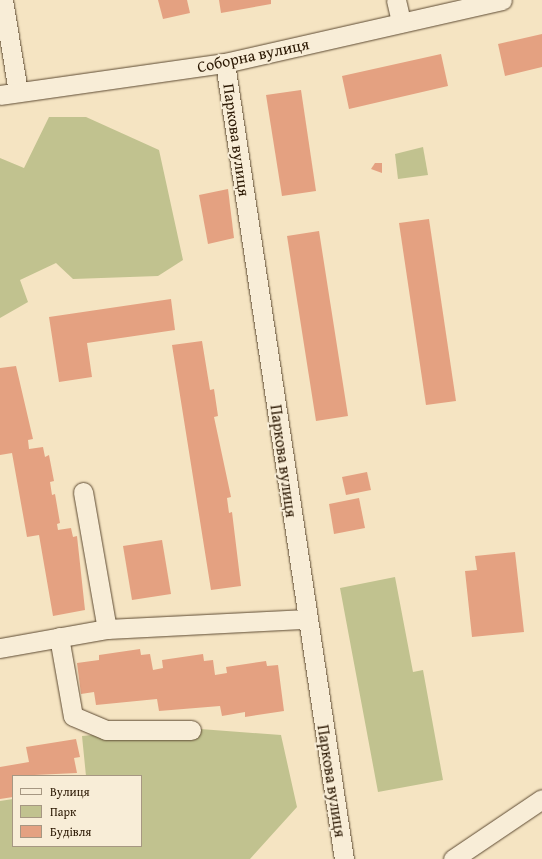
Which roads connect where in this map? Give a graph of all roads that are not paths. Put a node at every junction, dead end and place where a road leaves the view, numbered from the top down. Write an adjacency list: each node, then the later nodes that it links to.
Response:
1 (3, 0): 6 (street)
2 (396, 0): 4 (street)
3 (502, 0): 4 (street, Соборна вулиця)
4 (401, 22): 5 (street, Соборна вулиця)
5 (225, 63): 6 (street, Соборна вулиця); 8 (street, Паркова вулиця)
6 (9, 94)
7 (84, 492): 9 (street)
8 (307, 619): 9 (street); 14 (street, Паркова вулиця)
9 (106, 629): 10 (street)
10 (59, 638): 11 (street); 12 (street)
11 (0, 648)
12 (191, 730)
13 (542, 799): 15 (street)
14 (344, 859)
15 (453, 859)

